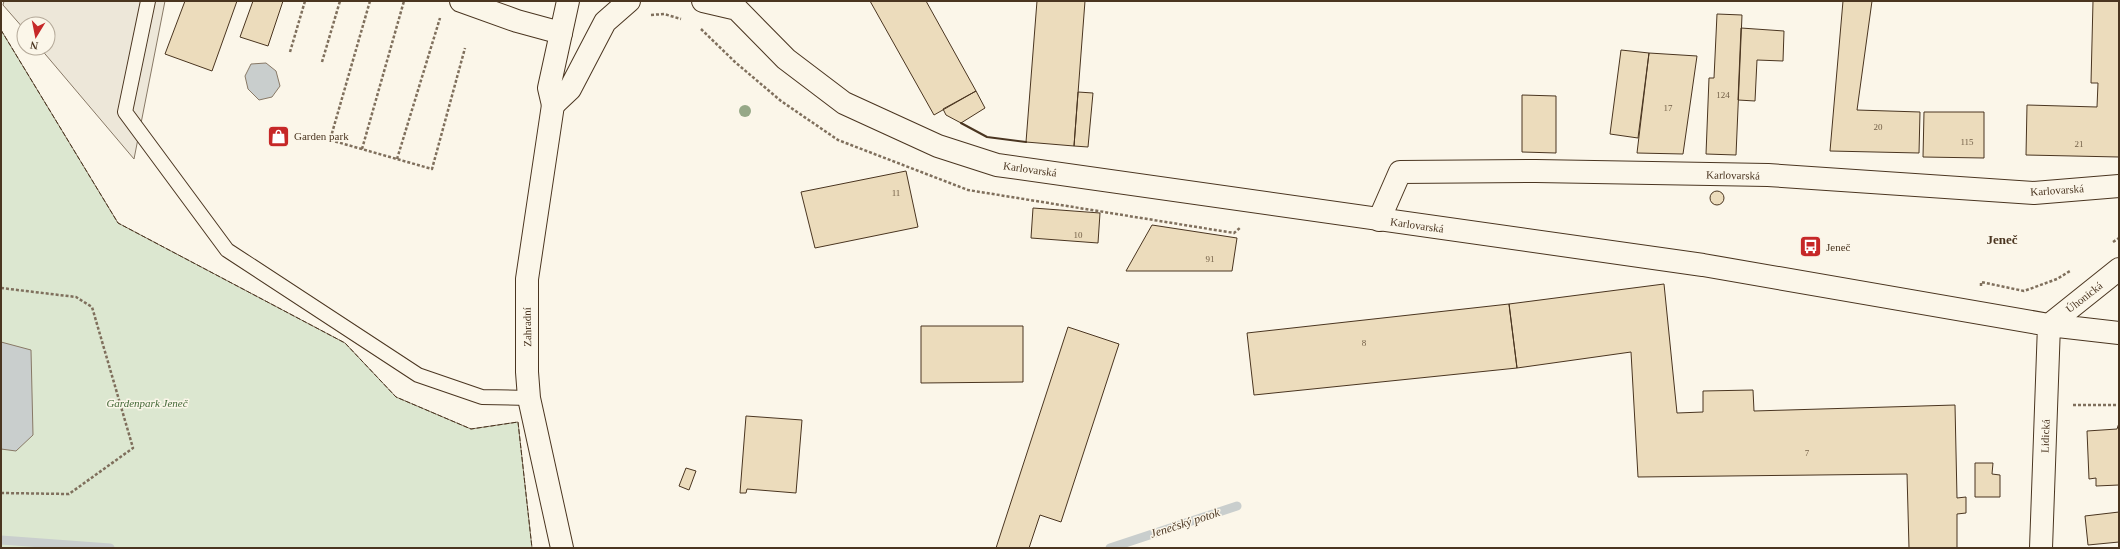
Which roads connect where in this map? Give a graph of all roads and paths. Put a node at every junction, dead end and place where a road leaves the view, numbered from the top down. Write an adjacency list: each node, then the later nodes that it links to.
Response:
1 (148, 1): 25 (lane)
2 (305, 1): 14 (path)
3 (340, 1): 15 (path)
4 (370, 1): 17 (path)
5 (404, 1): 17 (path)
6 (461, 1): 12 (main road)
7 (568, 1): 12 (main road, Zahradní)
8 (629, 1): 16 (main road)
9 (703, 1): 10 (main road)
10 (731, 4): 20 (main road, Karlovarská)
11 (440, 16): 18 (path)
12 (561, 33): 16 (main road, Zahradní)
13 (465, 48): 18 (path)
14 (290, 52)
15 (322, 62)
16 (553, 105): 25 (main road, Zahradní)
17 (362, 149): 18 (path)
18 (397, 159)
19 (2119, 186): 20 (main road, Karlovarská)
20 (1379, 220): 23 (main road, Karlovarská)
21 (2119, 269): 23 (main road, Úhonická)
22 (1, 288): 26 (path)
23 (2049, 325): 24 (main road, Karlovarská); 28 (main road, Lidická)
24 (2119, 333)
25 (529, 398): 27 (main road, Zahradní)
26 (1, 493)
27 (562, 548)
28 (2041, 548)

